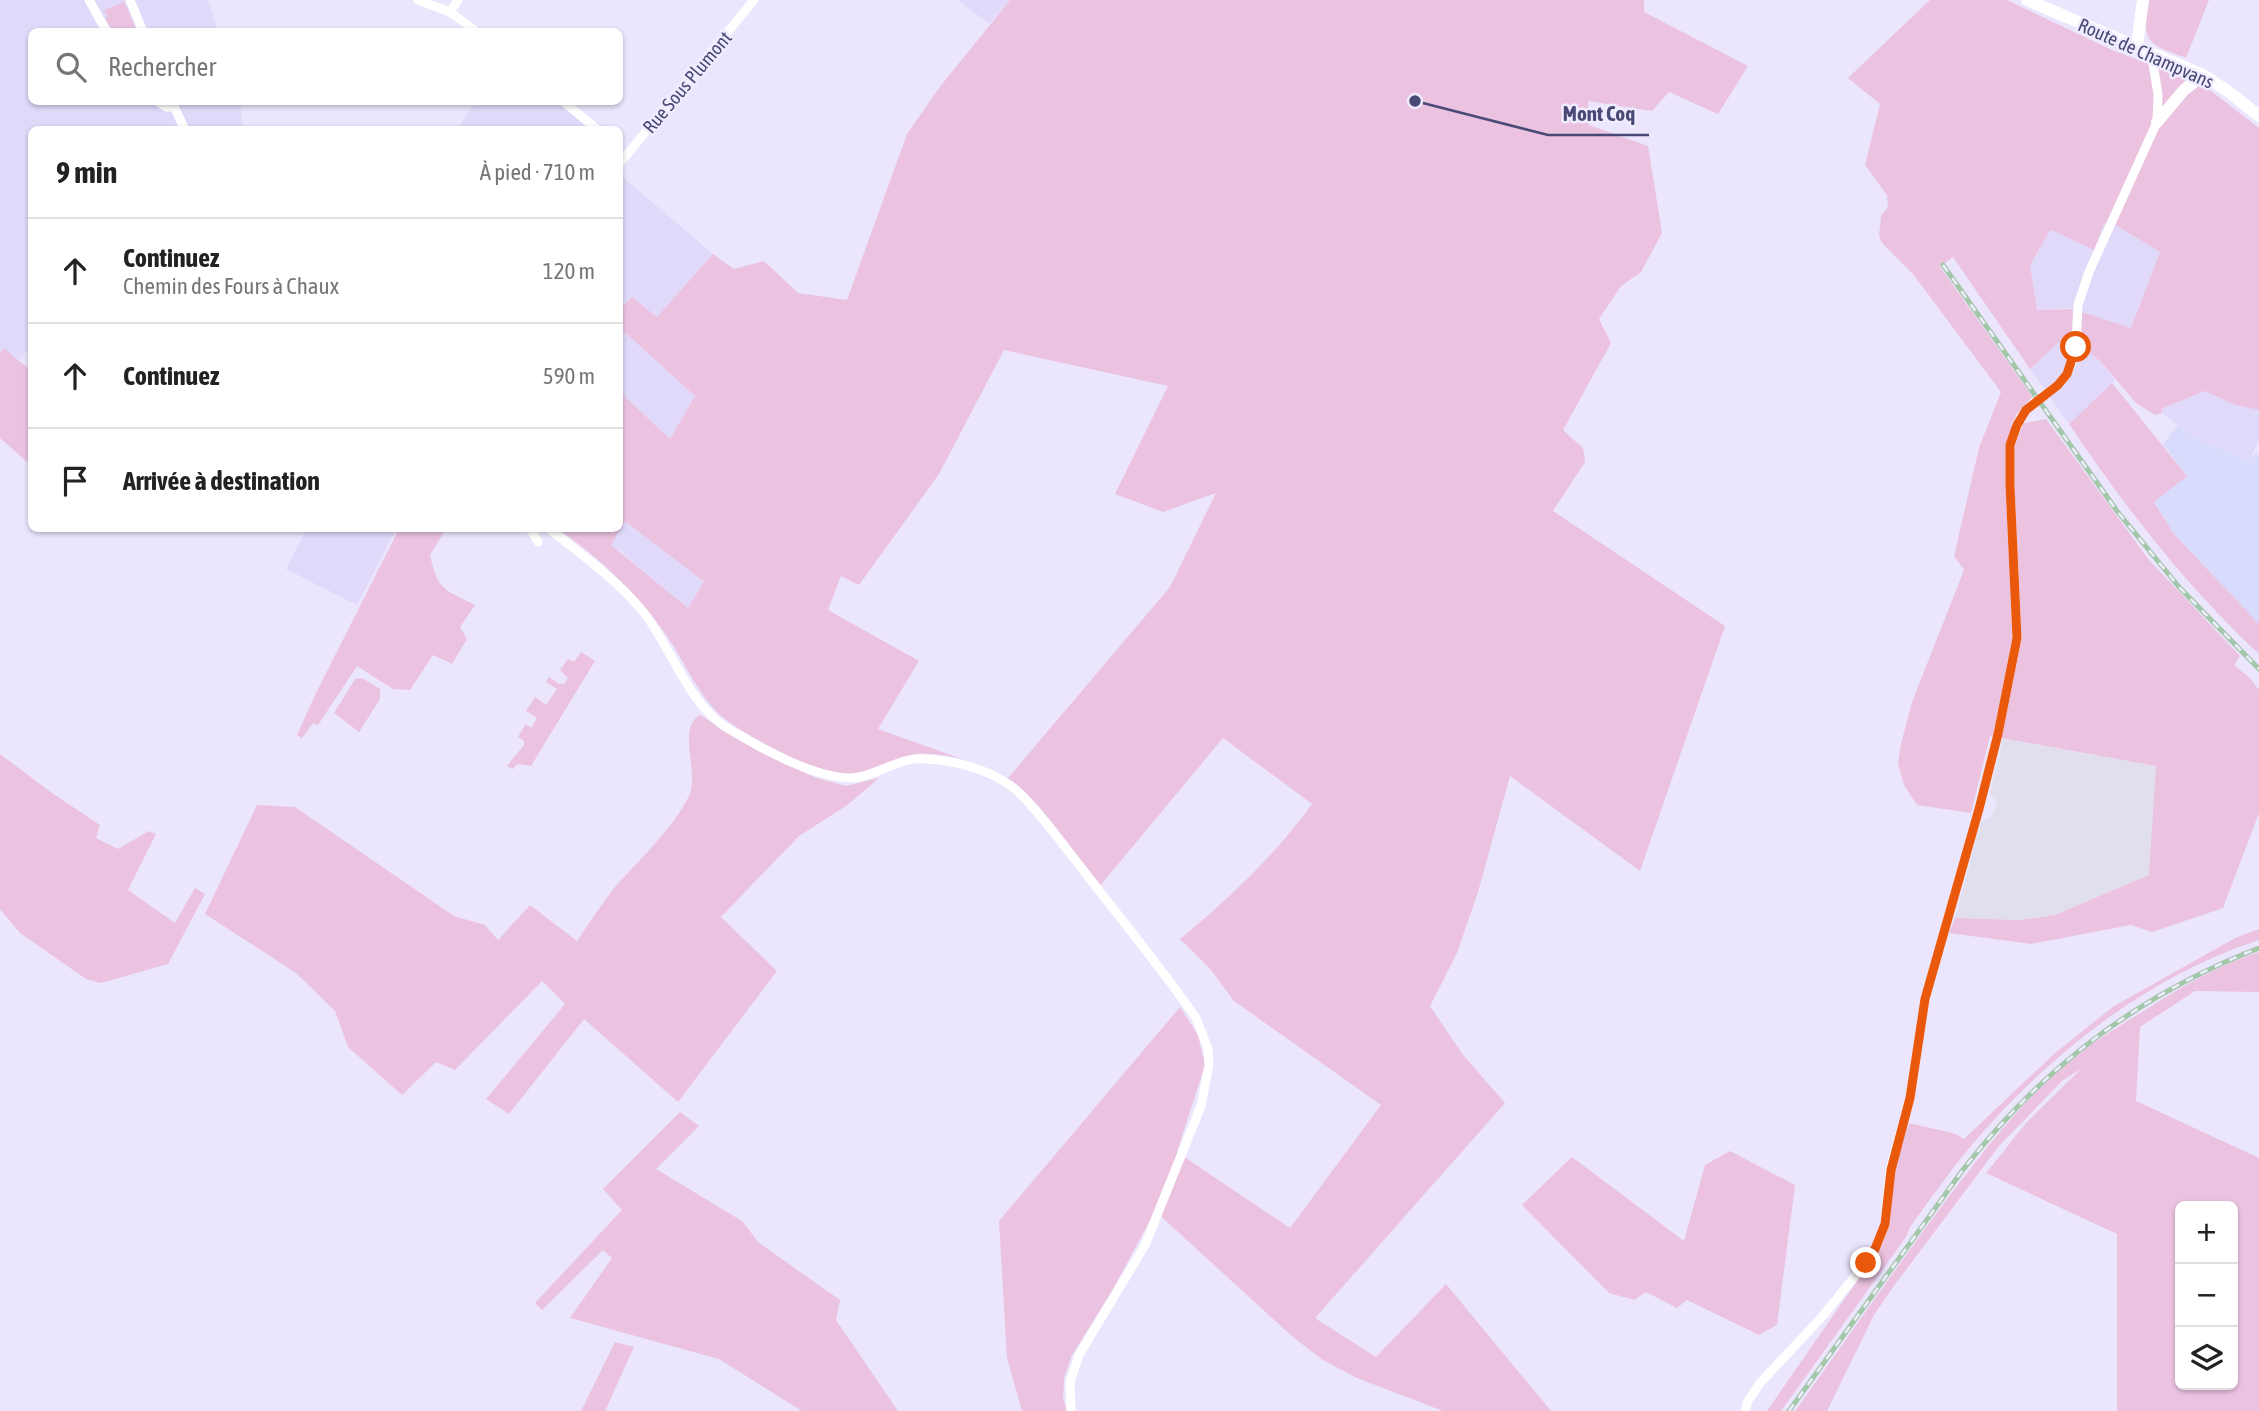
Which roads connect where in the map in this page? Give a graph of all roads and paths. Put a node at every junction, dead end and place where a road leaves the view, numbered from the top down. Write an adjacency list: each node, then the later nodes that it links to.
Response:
1 (89, 0): 9 (street)
2 (130, 0): 10 (street)
3 (418, 0): 8 (street)
4 (458, 0): 8 (street)
5 (754, 0): 21 (street, Rue Sous Plumont)
6 (2027, 0): 12 (main road, Route de Champvans)
7 (2143, 0): 12 (main road)
8 (450, 12): 11 (street)
9 (105, 28)
10 (141, 28)
11 (472, 28)
12 (2137, 46): 13 (main road, Route de Champvans)
13 (2151, 52): 14 (main road, Route de Champvans); 18 (street)
14 (2203, 75): 17 (main road, Route de Champvans); 18 (main road)
15 (173, 105): 19 (street)
16 (568, 105): 20 (street)
17 (2259, 116)
18 (2157, 122): 26 (street)
19 (183, 126)
20 (593, 126)
21 (623, 151)
22 (532, 532): 24 (street)
23 (553, 532): 25 (street)
24 (538, 542)
25 (1071, 1411)
26 (1745, 1411)

